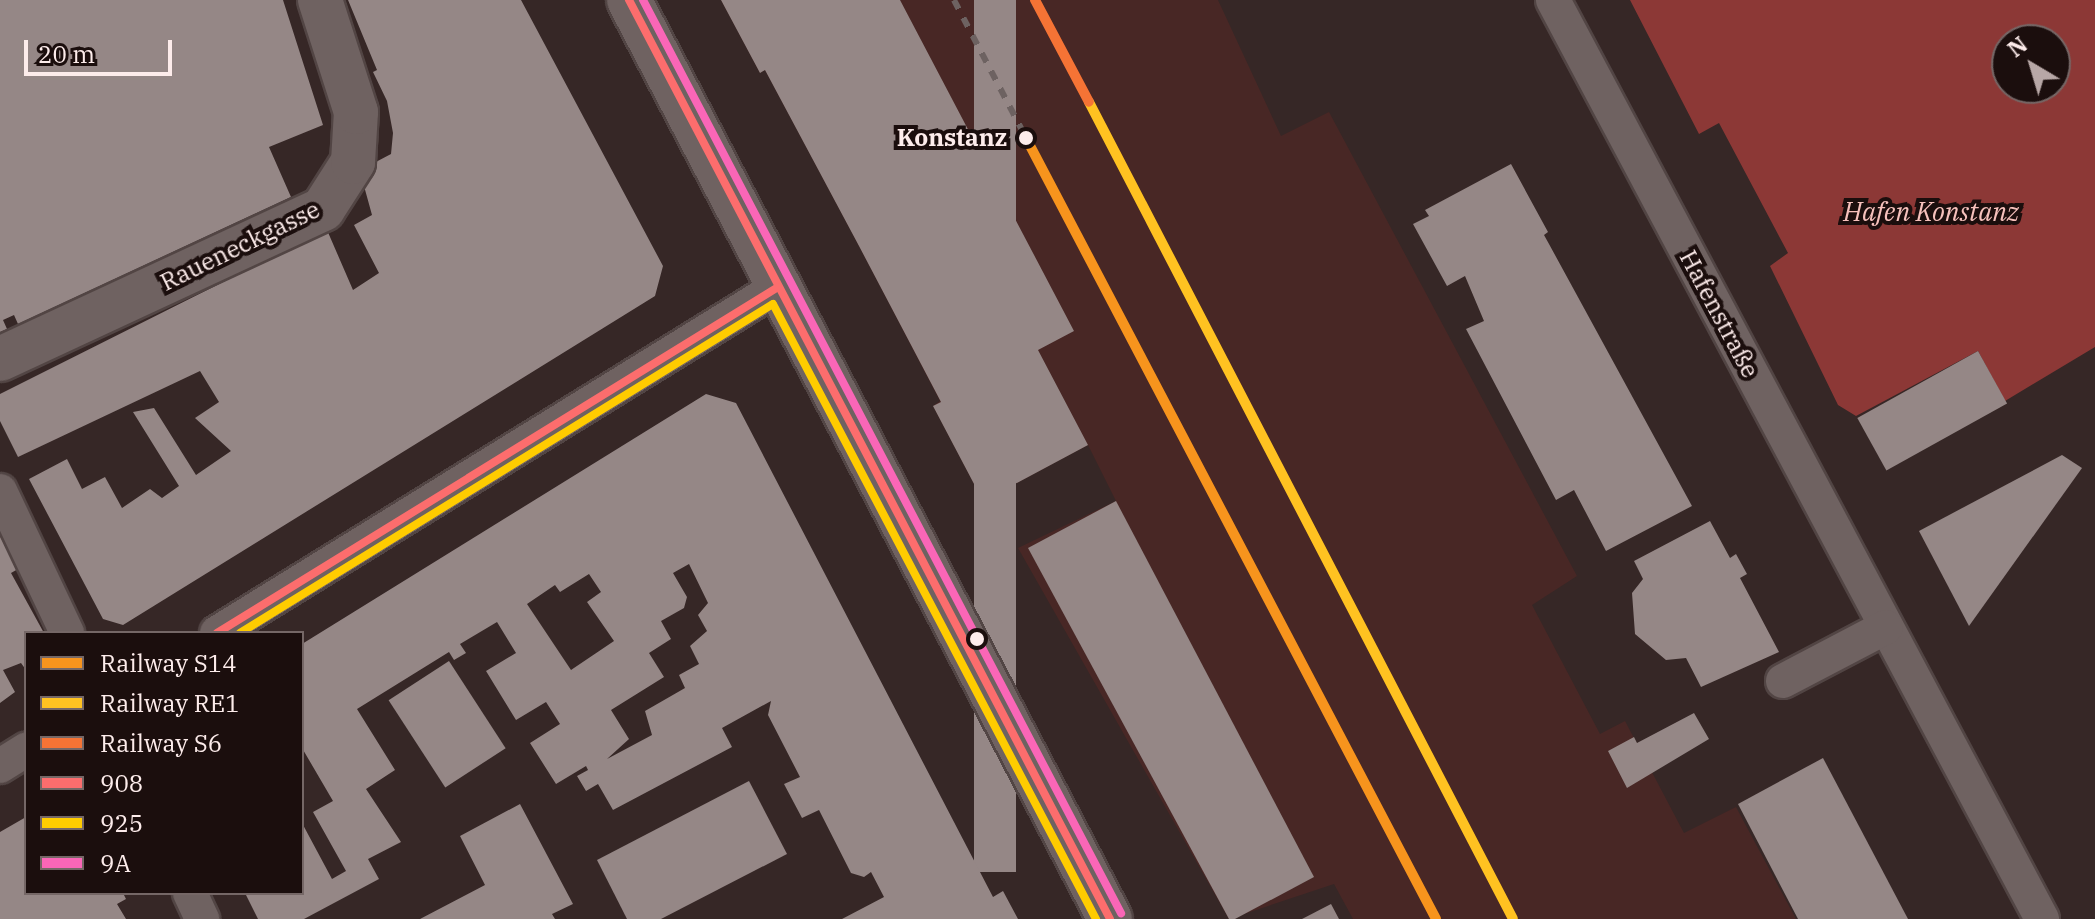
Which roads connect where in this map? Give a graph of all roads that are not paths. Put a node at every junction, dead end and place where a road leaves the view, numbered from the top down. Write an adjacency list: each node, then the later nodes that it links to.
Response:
1 (320, 0): 5 (street, Raueneckgasse)
2 (629, 0): 4 (street)
3 (1553, 0): 7 (street, Hafenstraße)
4 (778, 287): 9 (street); 15 (street)
5 (0, 359)
6 (0, 491): 8 (street)
7 (1886, 627): 10 (street); 16 (street, Hafenstraße)
8 (66, 631)
9 (220, 631)
10 (1783, 681)
11 (24, 751): 12 (street)
12 (0, 766)
13 (191, 895): 14 (street)
14 (202, 919)
15 (1110, 919)
16 (2042, 919)

